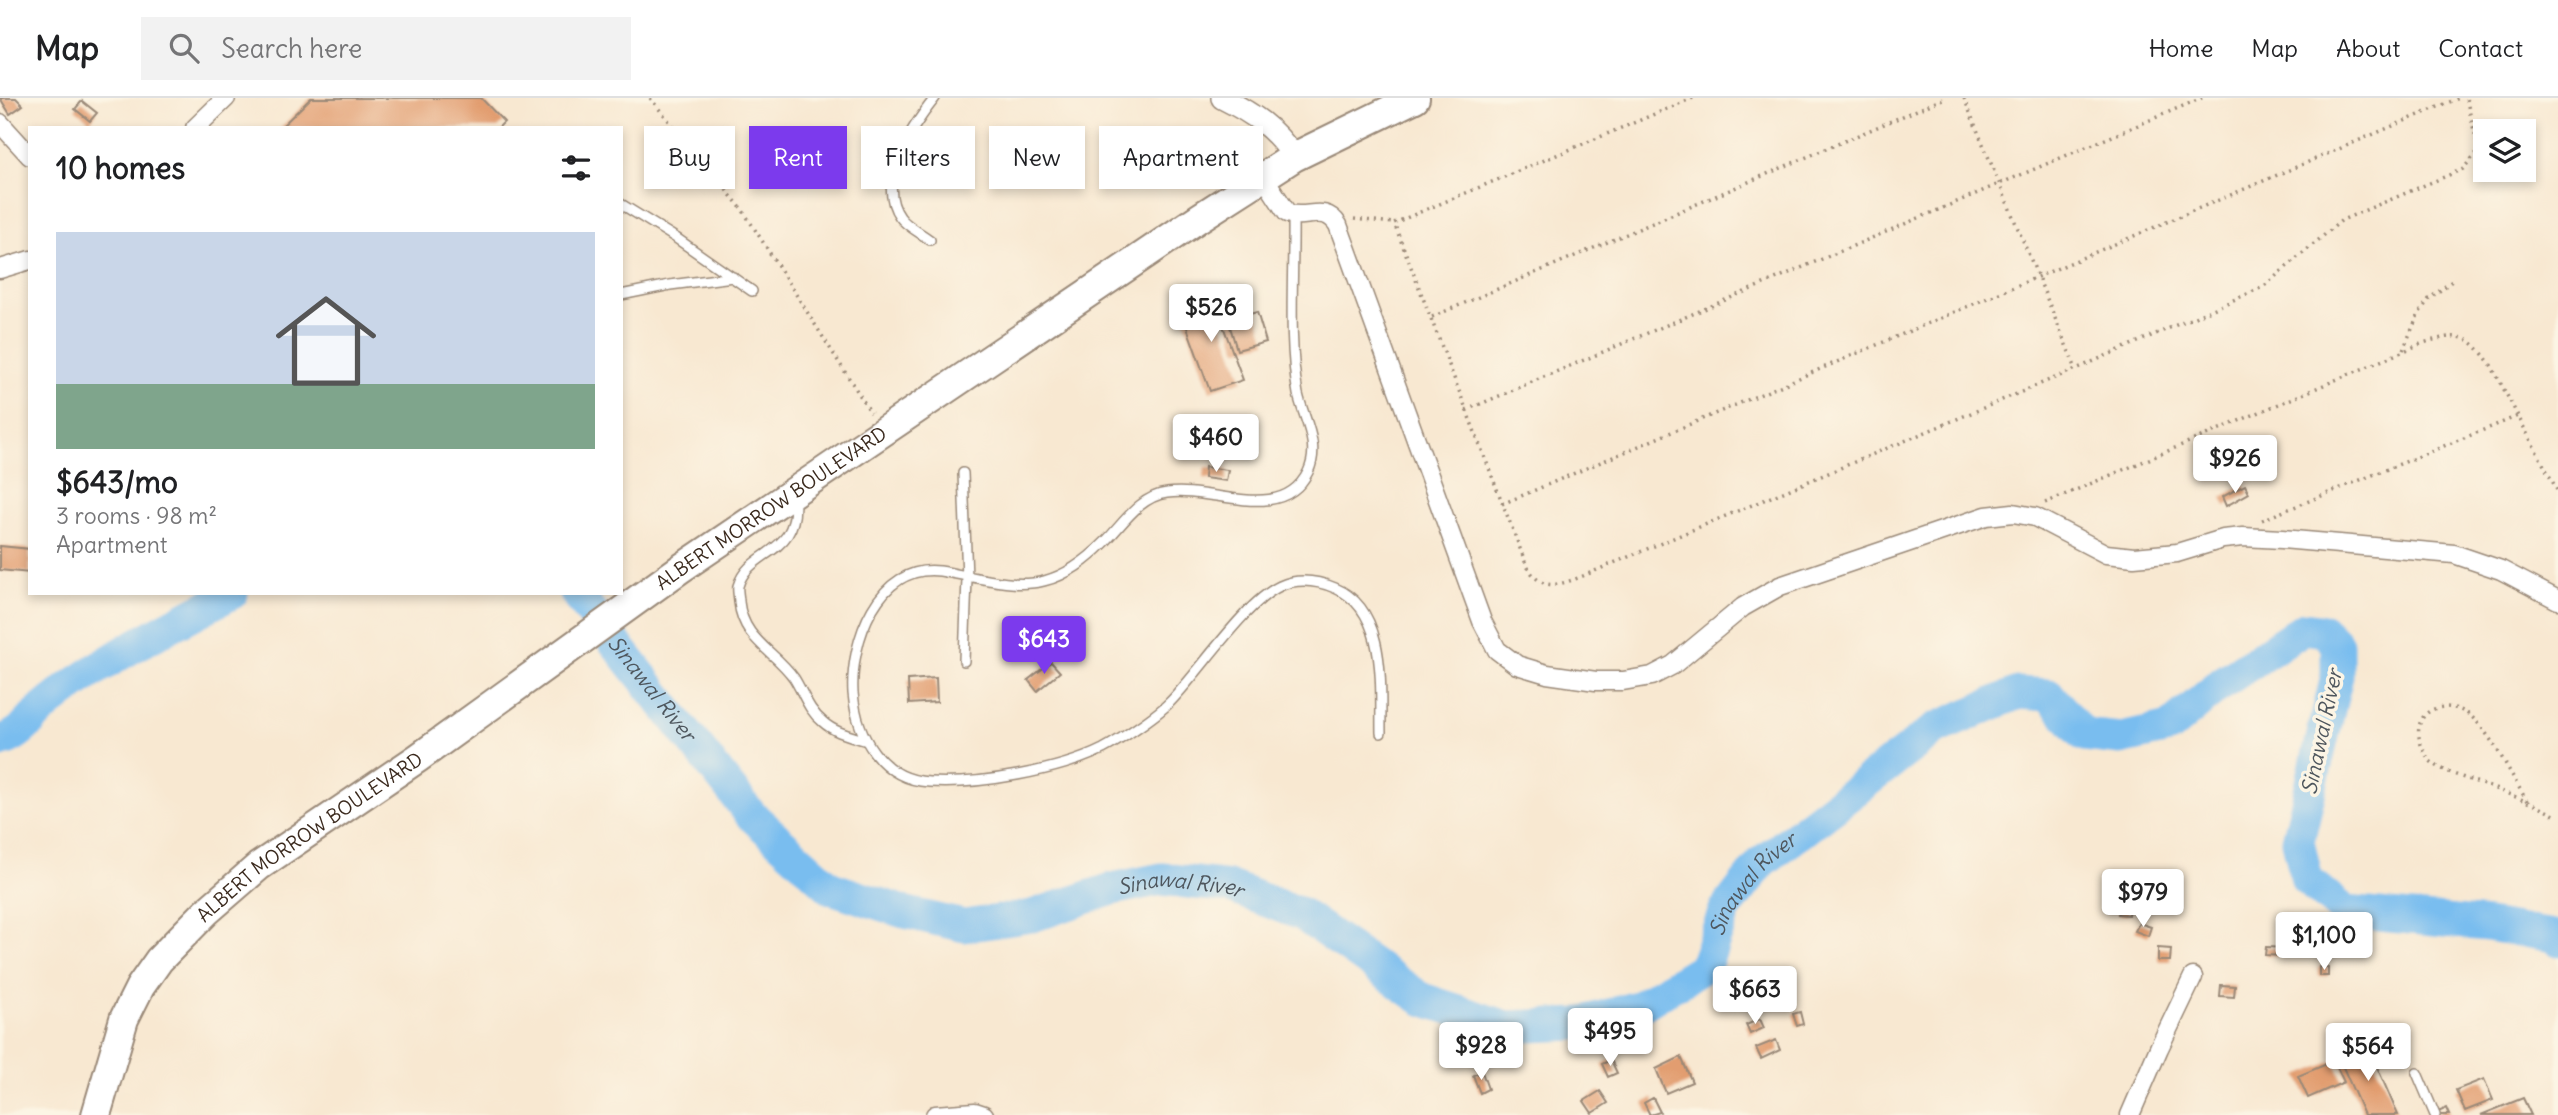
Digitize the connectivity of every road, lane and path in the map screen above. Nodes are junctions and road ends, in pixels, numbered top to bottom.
1 (226, 98) edge
2 (650, 98) edge
3 (935, 98) edge
4 (1222, 98) edge
5 (1415, 98) edge
6 (1693, 98) edge
7 (1945, 98) edge
8 (1964, 98) edge
9 (2202, 98) edge
10 (2459, 98) edge
11 (2466, 98) edge
12 (0, 123) edge
13 (197, 126) edge
14 (28, 154) edge
15 (1294, 157) junction
16 (1263, 176) joint
17 (1999, 183) junction
18 (1243, 189) edge
19 (623, 205) edge
20 (1293, 216) junction
21 (1334, 219) junction
22 (1394, 223) junction
23 (930, 240) dead end
24 (28, 261) edge
25 (0, 269) edge
26 (2038, 277) junction
27 (733, 278) junction
28 (2452, 281) dead end
29 (752, 291) dead end
30 (623, 295) edge
31 (1431, 317) junction
32 (2402, 352) junction
33 (2076, 369) junction
34 (1466, 410) junction
35 (2518, 416) junction
36 (883, 432) junction
37 (963, 474) dead end
38 (794, 492) junction
39 (2558, 492) edge
40 (1502, 504) junction
41 (2013, 513) junction
42 (2256, 523) dead end
43 (967, 578) junction
44 (2558, 600) edge
45 (964, 661) dead end
46 (1381, 733) dead end
47 (867, 741) junction
48 (2528, 801) junction
49 (2558, 817) edge
50 (2193, 977) dead end
51 (2417, 1073) dead end
52 (96, 1115) edge
53 (935, 1115) edge
54 (984, 1115) edge
55 (2130, 1115) edge
56 (2435, 1115) edge

1 - 13 street
2 - 36 path
3 - 23 lane
4 - 15 street
5 - 15 main road, ALBERT MORROW BOULEVARD
6 - 22 path
7 - 31 path
8 - 17 path
9 - 17 path
10 - 26 path
11 - 33 path
12 - 14 street
15 - 16 main road, ALBERT MORROW BOULEVARD
16 - 20 street
17 - 26 path
17 - 34 path
18 - 36 main road, ALBERT MORROW BOULEVARD
19 - 27 lane
20 - 21 street
20 - 43 lane
21 - 22 path
21 - 41 street
22 - 31 path
24 - 25 street
26 - 33 path
26 - 40 path
27 - 29 lane
27 - 30 lane
28 - 32 path
31 - 34 path
32 - 35 path
32 - 41 path
33 - 40 path
34 - 40 path
35 - 39 path
35 - 42 path
36 - 38 main road, ALBERT MORROW BOULEVARD
37 - 43 lane
38 - 47 lane
38 - 52 main road, ALBERT MORROW BOULEVARD
41 - 44 street
43 - 45 lane
43 - 47 lane
46 - 47 lane
48 - 48 path
48 - 49 path
50 - 55 street
51 - 56 lane
53 - 54 street

